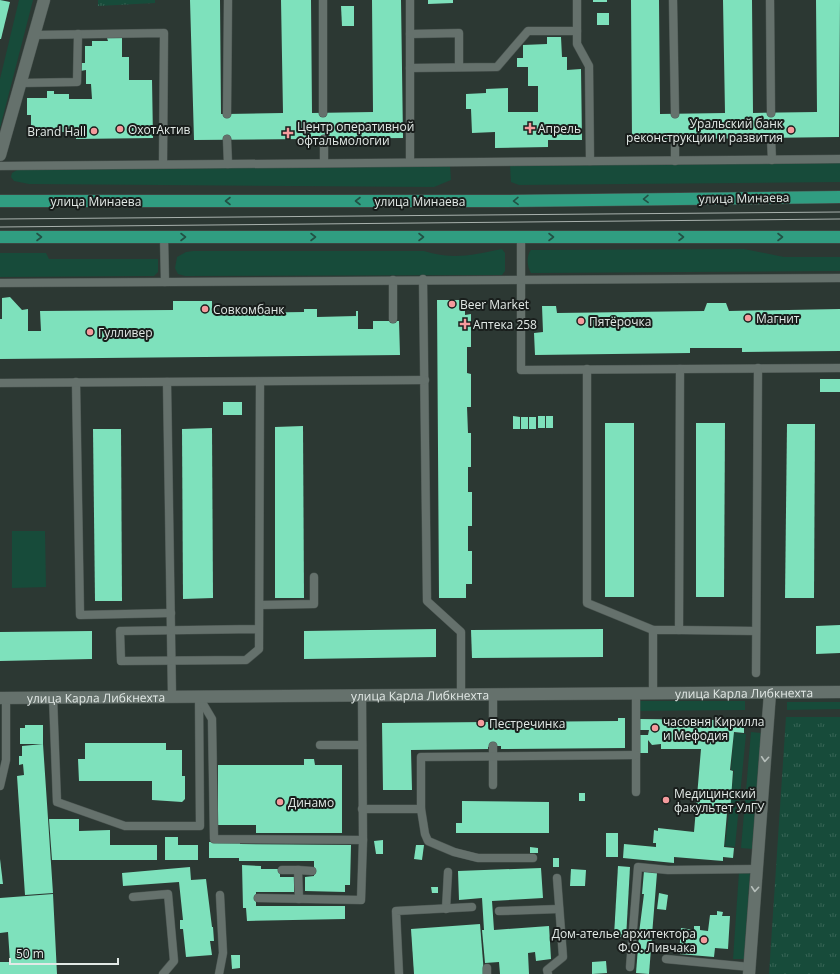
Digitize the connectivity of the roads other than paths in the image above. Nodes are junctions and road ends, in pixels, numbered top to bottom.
1 (44, 0) edge
2 (228, 0) edge
3 (323, 0) edge
4 (410, 0) edge
5 (577, 0) edge
6 (673, 0) edge
7 (770, 0) edge
8 (577, 31) junction
9 (34, 34) junction
10 (78, 34) junction
11 (410, 34) junction
12 (459, 67) junction
13 (410, 68) junction
14 (20, 83) junction
15 (323, 113) dead end
16 (771, 113) dead end
17 (227, 114) dead end
18 (675, 114) dead end
19 (772, 138) dead end
20 (227, 139) dead end
21 (324, 139) dead end
22 (675, 139) dead end
23 (0, 154) edge
24 (840, 159) edge
25 (772, 160) junction
26 (590, 161) junction
27 (675, 161) junction
28 (410, 162) junction
29 (324, 163) junction
30 (163, 164) junction
31 (228, 164) junction
32 (0, 166) edge
33 (840, 197) edge
34 (0, 201) edge
35 (0, 237) edge
36 (164, 237) junction
37 (521, 237) junction
38 (840, 237) edge
39 (840, 278) edge
40 (423, 279) junction
41 (393, 280) junction
42 (521, 280) junction
43 (165, 282) junction
44 (0, 283) edge
45 (393, 319) dead end
46 (758, 368) junction
47 (840, 368) edge
48 (587, 369) junction
49 (680, 369) junction
50 (425, 380) junction
51 (76, 382) junction
52 (167, 382) junction
53 (260, 382) junction
54 (0, 383) edge
55 (314, 577) dead end
56 (260, 605) junction
57 (171, 613) junction
58 (259, 629) junction
59 (171, 630) junction
60 (653, 630) junction
61 (679, 630) junction
62 (756, 630) junction
63 (172, 660) junction
64 (756, 673) dead end
65 (840, 692) edge
66 (770, 693) junction
67 (636, 694) junction
68 (653, 694) junction
69 (362, 695) junction
70 (461, 695) junction
71 (492, 695) junction
72 (172, 696) junction
73 (199, 696) junction
74 (54, 697) junction
75 (3, 698) edge
76 (493, 723) dead end
77 (320, 744) dead end
78 (362, 744) junction
79 (493, 746) dead end
80 (636, 755) junction
81 (493, 756) junction
82 (493, 785) dead end
83 (0, 786) edge
84 (636, 792) dead end
85 (362, 809) junction
86 (421, 809) junction
87 (363, 840) junction
88 (533, 858) dead end
89 (757, 869) junction
90 (282, 870) dead end
91 (298, 870) junction
92 (312, 871) dead end
93 (448, 872) dead end
94 (557, 878) dead end
95 (220, 895) dead end
96 (133, 897) dead end
97 (258, 898) dead end
98 (299, 899) junction
99 (472, 907) dead end
100 (446, 909) junction
101 (559, 909) junction
102 (499, 912) dead end
103 (666, 960) dead end
104 (630, 967) dead end
105 (749, 970) edge
106 (163, 974) edge
107 (219, 974) edge
108 (399, 974) edge
109 (548, 974) edge

1 - 9 street
2 - 17 lane
3 - 15 lane
4 - 11 lane
5 - 8 lane
6 - 18 lane
7 - 16 lane
8 - 12 lane
8 - 26 lane
9 - 10 lane
9 - 14 street
10 - 14 lane
10 - 30 lane
11 - 12 lane
11 - 13 lane
12 - 13 lane
13 - 28 lane
14 - 23 street
19 - 25 lane
20 - 31 lane
21 - 29 lane
22 - 27 lane
24 - 25 lane
25 - 27 lane
26 - 27 lane
26 - 28 lane
28 - 29 lane
29 - 31 lane
30 - 31 lane
30 - 32 lane
33 -> 34 main road, улица Минаева
35 -> 36 main road
36 -> 37 main road
36 - 43 lane
37 -> 38 main road
37 - 42 lane
39 - 42 lane
40 - 41 lane
40 - 42 lane
40 - 50 lane
41 - 43 lane
41 - 45 lane
42 - 48 lane
43 - 44 lane
46 - 47 lane
46 - 49 lane
46 - 62 lane
48 - 49 lane
48 - 60 lane
49 - 61 lane
50 - 53 lane
50 - 70 lane
51 - 52 lane
51 - 54 lane
51 - 57 lane
52 - 53 lane
52 - 57 lane
53 - 56 lane
55 - 56 lane
56 - 58 lane
57 - 59 lane
58 - 59 lane
58 - 63 lane
59 - 63 lane
59 - 63 lane
60 - 61 lane
60 - 68 lane
61 - 62 lane
62 - 64 lane
63 - 72 lane
65 - 66 street, улица Карла Либкнехта
66 - 68 street, улица Карла Либкнехта
66 -> 89 street
67 - 68 street, улица Карла Либкнехта
67 - 71 street, улица Карла Либкнехта
67 - 80 lane
69 - 70 street, улица Карла Либкнехта
69 - 73 street, улица Карла Либкнехта
69 - 78 lane
70 - 71 street, улица Карла Либкнехта
71 - 76 lane
72 - 73 street, улица Карла Либкнехта
72 - 74 street, улица Карла Либкнехта
73 - 74 lane
73 - 87 lane
74 - 75 street, улица Карла Либкнехта
75 - 83 lane
77 - 78 lane
78 - 85 lane
79 - 81 lane
80 - 81 lane
80 - 84 lane
81 - 82 lane
81 - 86 lane
85 - 86 lane
85 - 87 lane
86 - 88 lane
87 - 98 lane
89 - 104 lane
89 -> 105 street
90 - 91 lane
91 - 92 lane
91 - 98 lane
93 - 100 lane
94 - 101 lane
95 - 107 lane
96 - 106 lane
97 - 98 lane
99 - 100 lane
100 - 108 lane
101 - 102 lane
101 - 109 lane
103 - 105 lane

